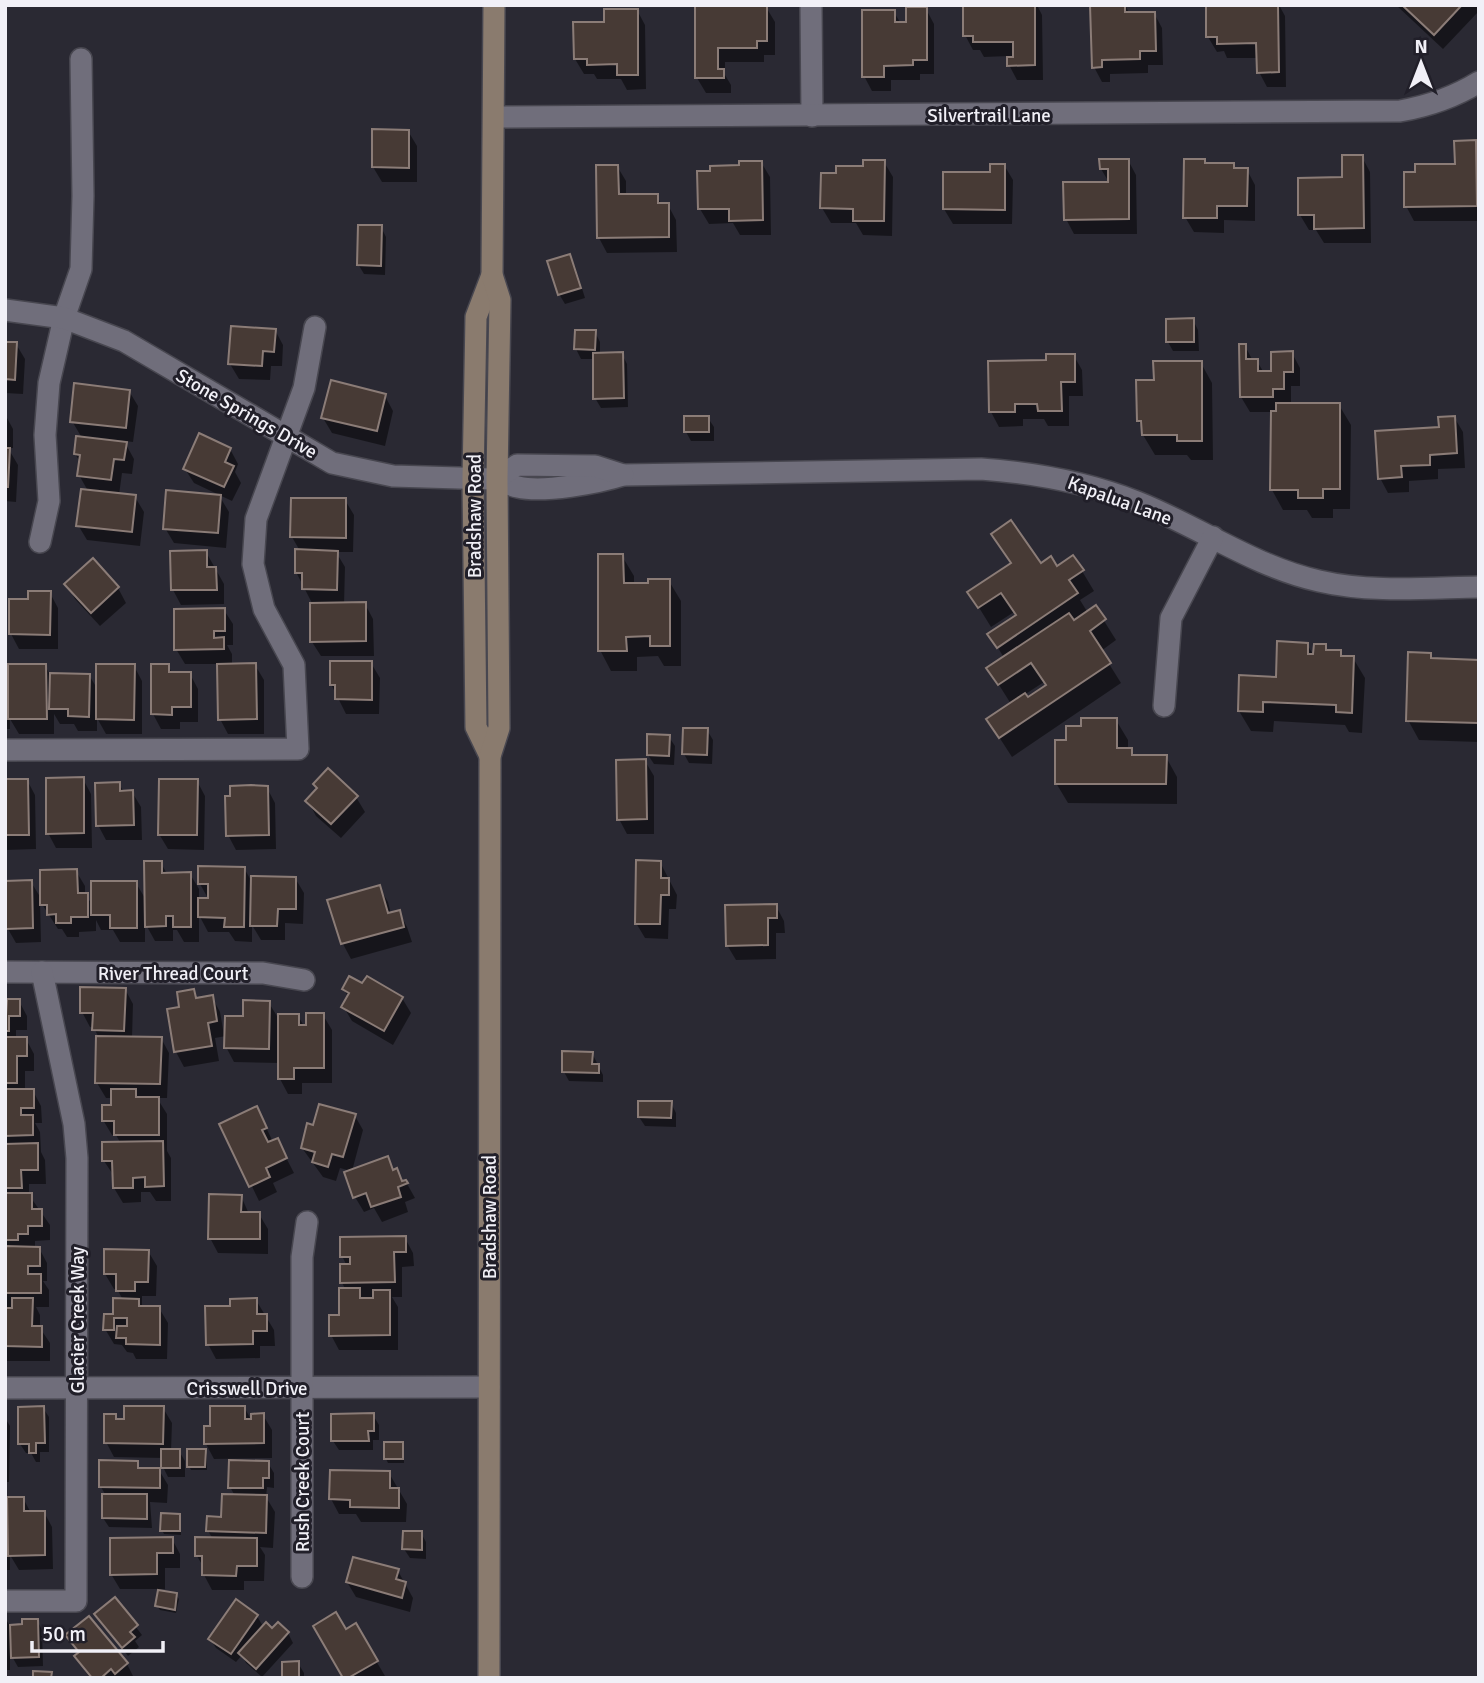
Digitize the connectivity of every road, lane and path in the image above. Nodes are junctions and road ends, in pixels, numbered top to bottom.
1 (494, 5) edge
2 (811, 5) edge
3 (81, 59) dead end
4 (1479, 82) edge
5 (812, 116) junction
6 (494, 117) junction
7 (492, 275) junction
8 (5, 310) edge
9 (64, 318) junction
10 (315, 327) dead end
11 (285, 437) junction
12 (472, 479) junction
13 (497, 479) junction
14 (1213, 537) junction
15 (40, 542) dead end
16 (1479, 587) edge
17 (1164, 706) dead end
18 (5, 750) edge
19 (490, 756) junction
20 (5, 972) edge
21 (42, 972) junction
22 (304, 980) dead end
23 (307, 1222) dead end
24 (489, 1387) junction
25 (5, 1388) edge
26 (76, 1388) junction
27 (302, 1388) junction
28 (302, 1577) dead end
29 (5, 1601) edge
30 (489, 1678) edge

1 - 6 main road, Bradshaw Road
2 - 5 street
3 - 9 street
4 - 5 street, Silvertrail Lane
5 - 6 street, Silvertrail Lane
6 - 7 main road, Bradshaw Road
7 - 12 main road, Bradshaw Road
7 - 13 main road, Bradshaw Road
8 - 9 street, Stone Springs Drive
9 - 11 street, Stone Springs Drive
9 - 15 street
10 - 11 street
11 - 12 street, Stone Springs Drive
11 - 18 street
12 - 13 street, Stone Springs Drive
12 - 19 main road, Bradshaw Road
13 - 14 street, Kapalua Lane
13 - 19 main road, Bradshaw Road
14 - 16 street, Kapalua Lane
14 - 17 street
19 - 24 main road, Bradshaw Road
20 - 21 street, River Thread Court
21 - 22 street, River Thread Court
21 - 26 street, Glacier Creek Way
23 - 27 street, Rush Creek Court
24 - 27 street, Crisswell Drive
24 - 30 main road, Bradshaw Road
25 - 26 street, Crisswell Drive
26 - 27 street, Crisswell Drive
26 - 29 street, Glacier Creek Way
27 - 28 street, Rush Creek Court

